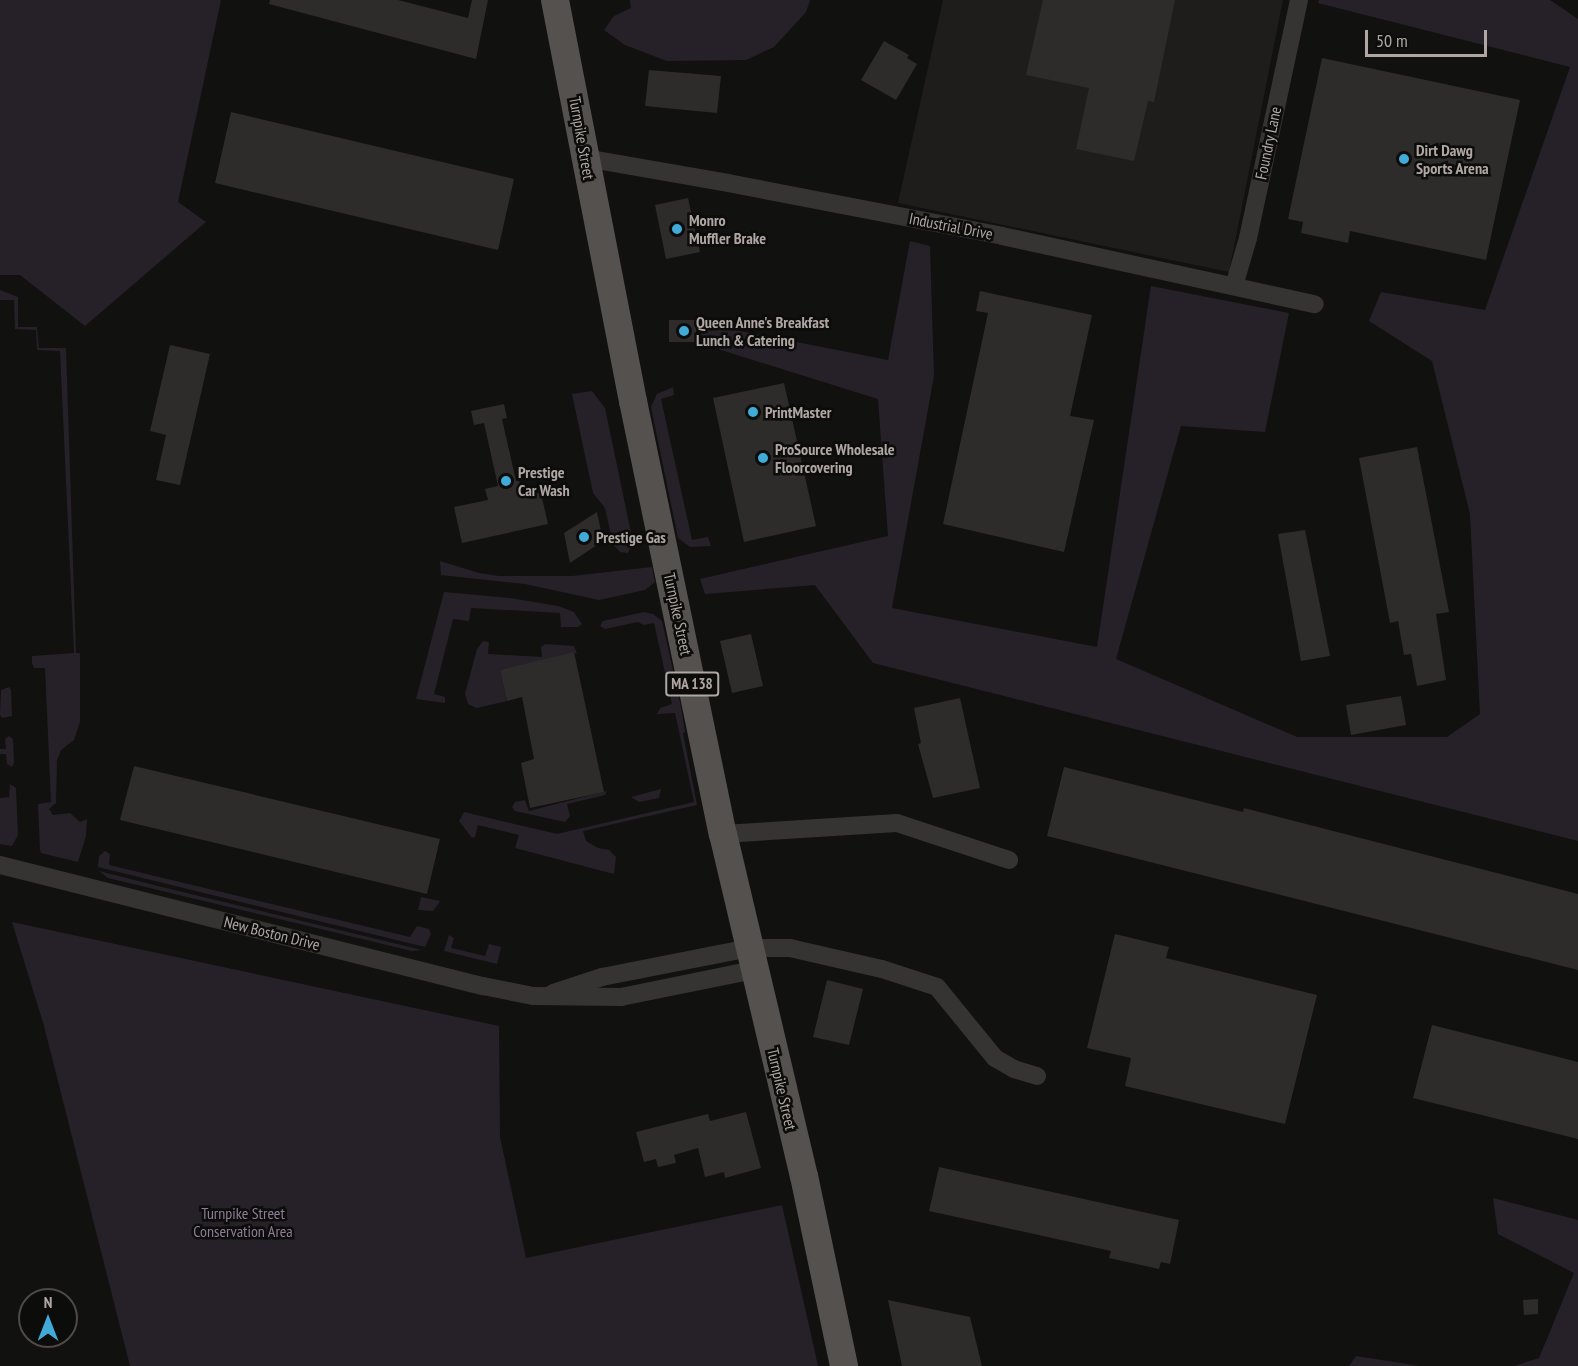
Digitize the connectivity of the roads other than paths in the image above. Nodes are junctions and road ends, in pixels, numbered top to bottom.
1 (555, 0) edge
2 (1299, 0) edge
3 (585, 158) junction
4 (1234, 286) junction
5 (1315, 304) dead end
6 (723, 834) junction
7 (1009, 860) dead end
8 (0, 865) edge
9 (752, 959) junction
10 (1037, 1076) dead end
11 (844, 1366) edge

1 - 3 main road, Turnpike Street / MA 138
2 - 4 street, Foundry Lane
3 - 4 street, Industrial Drive
3 - 6 main road, Turnpike Street / MA 138
4 - 5 street, Industrial Drive
6 - 7 street
6 - 9 main road, Turnpike Street / MA 138
8 - 9 street, New Boston Drive
9 - 10 street, New Boston Drive
9 - 11 main road, Turnpike Street / MA 138

